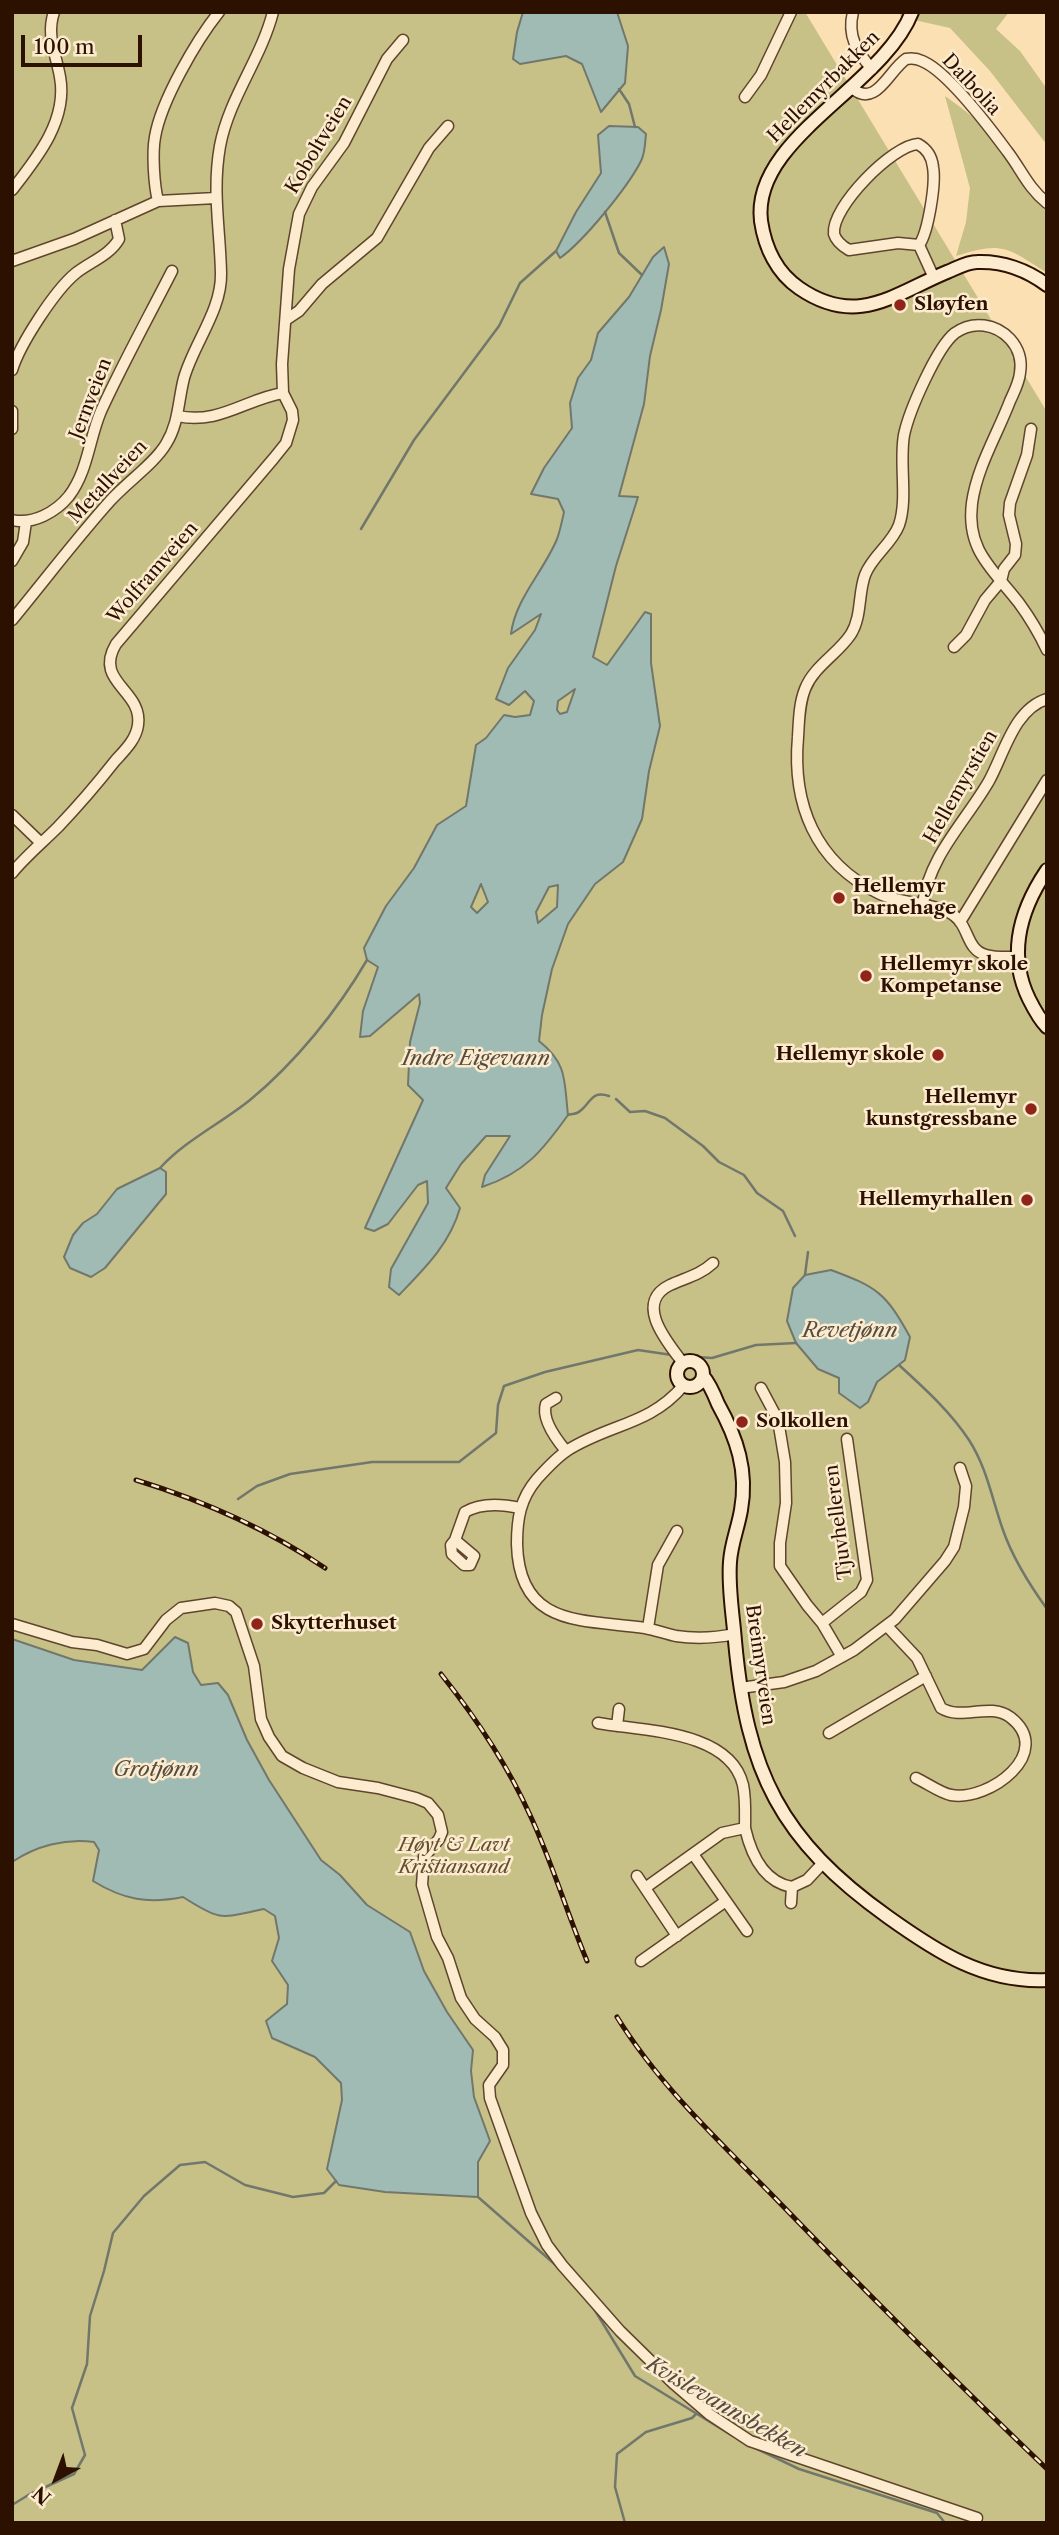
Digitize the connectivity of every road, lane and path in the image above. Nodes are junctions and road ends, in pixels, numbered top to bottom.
1 (54, 12) edge
2 (219, 12) edge
3 (273, 12) edge
4 (791, 12) edge
5 (853, 12) edge
6 (912, 12) edge
7 (403, 40) dead end
8 (872, 69) junction
9 (852, 88) junction
10 (745, 97) dead end
11 (448, 126) dead end
12 (12, 190) edge
13 (216, 198) junction
14 (158, 201) junction
15 (1047, 203) edge
16 (115, 220) junction
17 (919, 245) junction
18 (12, 261) edge
19 (172, 271) dead end
20 (934, 278) junction
21 (1047, 285) edge
22 (287, 319) junction
23 (12, 370) edge
24 (283, 393) junction
25 (12, 411) edge
26 (178, 416) junction
27 (12, 429) edge
28 (1031, 429) dead end
29 (12, 520) edge
30 (26, 522) junction
31 (12, 561) edge
32 (1001, 581) junction
33 (12, 620) edge
34 (954, 647) dead end
35 (1047, 650) edge
36 (1047, 699) edge
37 (1047, 780) edge
38 (12, 815) edge
39 (41, 843) junction
40 (1047, 870) edge
41 (12, 873) edge
42 (923, 904) junction
43 (960, 922) junction
44 (1017, 957) junction
45 (1047, 1027) edge
46 (713, 1263) dead end
47 (683, 1363) junction
48 (703, 1376) junction
49 (688, 1387) junction
50 (761, 1388) dead end
51 (556, 1398) dead end
52 (720, 1407) junction
53 (847, 1439) dead end
54 (566, 1451) junction
55 (960, 1468) dead end
56 (520, 1508) junction
57 (677, 1531) dead end
58 (455, 1540) dead end
59 (822, 1623) junction
60 (12, 1624) edge
61 (887, 1626) junction
62 (648, 1628) junction
63 (735, 1634) junction
64 (842, 1657) junction
65 (926, 1676) junction
66 (740, 1688) junction
67 (619, 1709) dead end
68 (598, 1723) dead end
69 (617, 1726) junction
70 (829, 1734) dead end
71 (916, 1778) dead end
72 (745, 1828) junction
73 (693, 1854) junction
74 (822, 1864) junction
75 (637, 1876) dead end
76 (792, 1887) junction
77 (645, 1888) junction
78 (726, 1901) junction
79 (791, 1903) dead end
80 (747, 1931) dead end
81 (677, 1936) junction
82 (641, 1961) dead end
83 (1047, 1980) edge
84 (977, 2518) dead end

1 - 12 street
2 - 14 street
3 - 13 street, Metallveien
4 - 10 street
5 - 8 street
6 - 8 street, Hellemyrbakken
7 - 22 street, Koboltveien
8 - 9 street, Hellemyrbakken
9 - 15 street, Dalbolia
9 - 20 street, Hellemyrbakken
11 - 22 street
13 - 14 street
13 - 26 street, Metallveien
14 - 16 street
16 - 18 street
16 - 23 street
17 - 17 street
17 - 20 street
19 - 30 street, Jernveien
20 - 21 street, Hellemyrbakken
22 - 24 street, Koboltveien
24 - 26 street
24 - 39 street, Wolframveien
25 - 27 street
26 - 33 street, Metallveien
28 - 32 street
29 - 30 street
30 - 31 street
32 - 34 street
32 - 35 street
32 - 42 street
36 - 42 street, Hellemyrstien
37 - 43 street
38 - 39 street
39 - 41 street, Wolframveien
40 - 44 street
42 - 43 street
43 - 44 street
44 - 45 street
46 - 47 street
47 - 48 street
47 - 49 street
48 - 49 street
48 - 52 street, Breimyrveien
49 - 52 street, Breimyrveien
49 - 54 street
50 - 59 street
51 - 54 street
52 - 63 street, Breimyrveien
53 - 59 street, Tjuvhelleren
54 - 56 street
55 - 61 street
56 - 58 street
56 - 62 street
57 - 62 street
59 - 64 street
60 - 84 street
61 - 64 street
61 - 65 street
62 - 63 street
63 - 66 street, Breimyrveien
64 - 66 street
65 - 70 street
65 - 71 street
66 - 74 street, Breimyrveien
67 - 69 street
68 - 69 street
69 - 72 street
72 - 73 street
72 - 76 street
73 - 77 street
73 - 78 street
74 - 76 street
74 - 83 street, Breimyrveien
75 - 77 street
76 - 79 street
77 - 81 street
78 - 80 street
78 - 81 street
81 - 82 street

